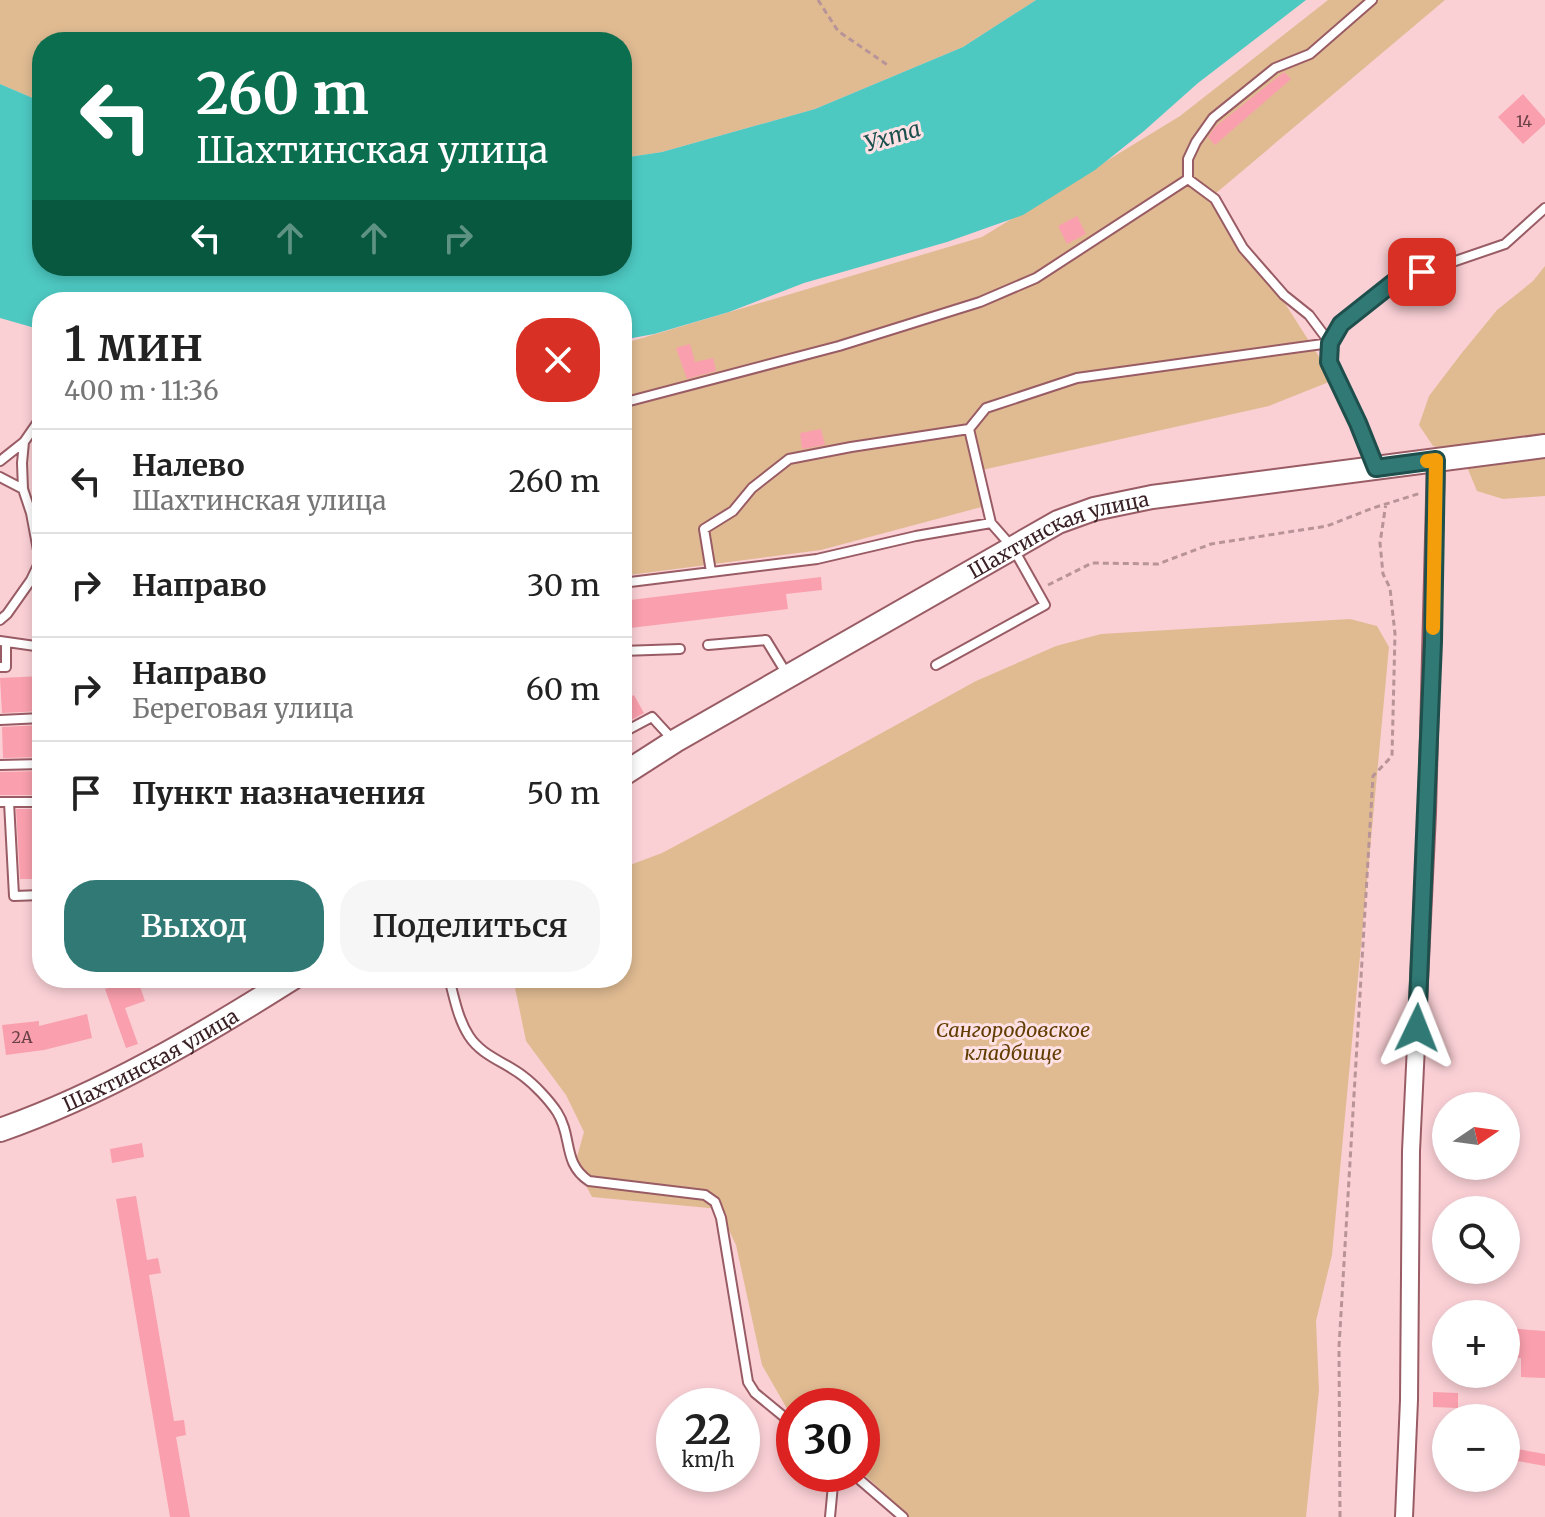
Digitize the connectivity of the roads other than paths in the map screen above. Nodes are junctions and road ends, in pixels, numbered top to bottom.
1 (1372, 0) edge
2 (1188, 179) junction
3 (1545, 208) edge
4 (1330, 343) junction
5 (632, 400) edge
6 (969, 429) junction
7 (32, 430) edge
8 (24, 442) junction
9 (1545, 446) edge
10 (1436, 460) junction
11 (0, 461) edge
12 (1376, 468) junction
13 (0, 477) edge
14 (23, 489) junction
15 (32, 518) edge
16 (991, 523) junction
17 (1013, 548) junction
18 (711, 572) junction
19 (32, 578) edge
20 (632, 582) edge
21 (0, 620) edge
22 (3, 642) edge
23 (708, 645) dead end
24 (32, 646) edge
25 (680, 649) dead end
26 (632, 651) edge
27 (936, 665) dead end
28 (0, 667) edge
29 (788, 676) junction
30 (32, 718) edge
31 (0, 720) edge
32 (632, 728) edge
33 (675, 741) junction
34 (32, 764) edge
35 (0, 765) edge
36 (632, 769) edge
37 (4, 802) edge
38 (32, 802) edge
39 (32, 895) edge
40 (277, 988) edge
41 (451, 988) edge
42 (0, 1130) edge
43 (776, 1410) edge
44 (832, 1492) edge
45 (874, 1492) edge
46 (830, 1517) edge
47 (903, 1517) edge
48 (1404, 1517) edge

1 - 2 lane
2 - 4 lane
2 - 5 lane
3 - 4 lane
4 - 6 lane
4 - 12 lane
6 - 16 lane
6 - 18 lane
7 - 8 lane
8 - 11 lane
8 - 14 lane
9 - 10 street, Шахтинская улица
10 - 12 street, Шахтинская улица
10 - 48 street
12 - 17 street, Шахтинская улица
13 - 14 lane
14 - 15 lane
16 - 17 lane
16 - 18 lane
17 - 27 lane
17 - 29 street, Шахтинская улица
18 - 20 lane
19 - 21 lane
22 - 24 lane
22 - 28 lane
23 - 29 lane
25 - 26 lane
29 - 33 street, Шахтинская улица
30 - 31 lane
32 - 33 lane
33 - 36 street, Шахтинская улица
34 - 35 lane
37 - 38 lane
37 - 39 lane
40 - 42 street, Шахтинская улица
41 - 43 lane
44 - 46 lane
45 - 47 lane

